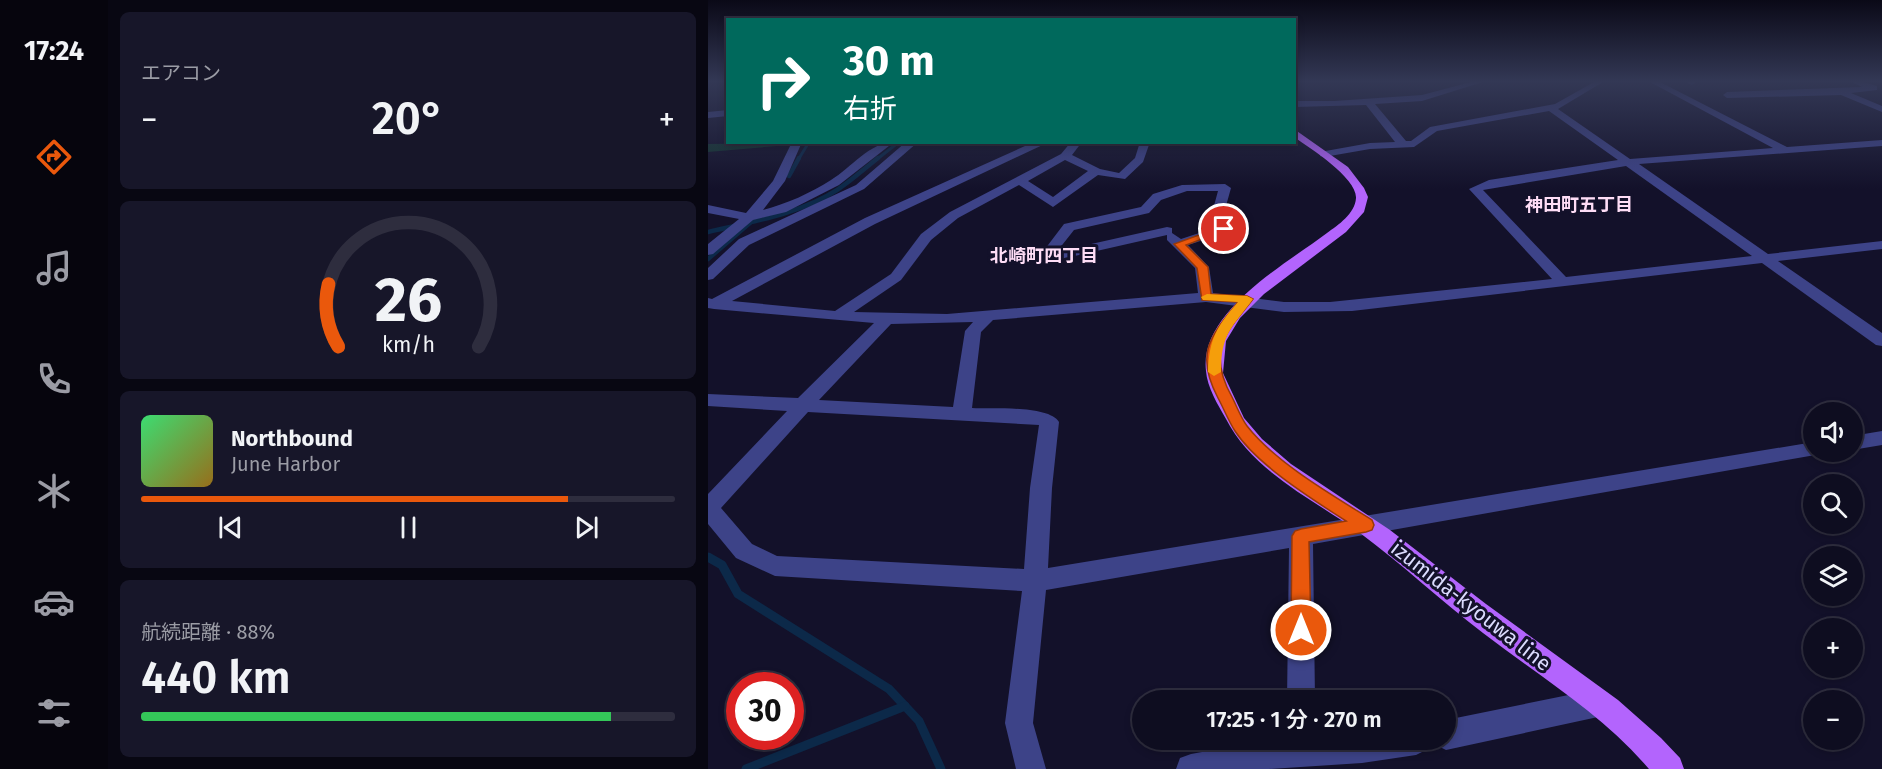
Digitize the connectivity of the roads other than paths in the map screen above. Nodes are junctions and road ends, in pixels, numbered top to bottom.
1 (1382, 118) edge
2 (1496, 118) edge
3 (1565, 118) edge
4 (1724, 118) edge
5 (1296, 133) edge
6 (1882, 143) edge
7 (796, 144) edge
8 (887, 144) edge
9 (911, 144) edge
10 (1040, 144) edge
11 (1075, 144) edge
12 (1145, 144) edge
13 (1863, 145) junction
14 (1404, 146) junction
15 (1783, 149) junction
16 (1882, 153) edge
17 (1324, 154) junction
18 (1065, 156) junction
19 (1628, 162) junction
20 (1096, 171) junction
21 (1019, 180) junction
22 (708, 209) edge
23 (1145, 210) junction
24 (750, 218) junction
25 (1167, 231) junction
26 (1179, 244) junction
27 (1882, 245) edge
28 (708, 251) edge
29 (1765, 258) junction
30 (709, 274) edge
31 (1563, 282) junction
32 (1206, 297) junction
33 (1247, 299) junction
34 (710, 305) edge
35 (838, 316) junction
36 (988, 316) junction
37 (887, 319) junction
38 (1882, 341) edge
39 (708, 400) edge
40 (804, 404) junction
41 (962, 412) junction
42 (1882, 438) edge
43 (1863, 441) edge
44 (1803, 451) edge
45 (708, 508) edge
46 (1366, 525) junction
47 (1301, 536) junction
48 (1035, 581) junction
49 (1301, 690) edge
50 (1598, 703) junction
51 (1456, 733) edge
52 (1334, 750) edge
53 (1291, 753) edge
54 (1031, 769) edge
55 (1191, 769) edge
56 (1670, 769) edge

1 - 14 street
2 - 14 street
3 - 19 street
4 - 15 street
5 - 17 main road, izumida-kyouwa line
6 - 13 street
7 - 24 street
8 - 24 street
9 - 30 street
10 - 34 street
11 - 18 street
12 - 20 street
13 - 15 street
13 - 16 street
14 - 17 street
15 - 19 street
17 - 33 main road, izumida-kyouwa line
18 - 20 street
18 - 21 street
19 - 29 street
19 - 31 street
20 - 21 street
21 - 35 street
22 - 24 street
23 - 25 street
23 - 25 street
23 - 26 street
24 - 28 street
25 - 26 street
26 - 32 street
27 - 29 street
29 - 31 street
29 - 38 street
31 - 33 street
32 - 33 street
32 - 36 street
33 - 46 main road, izumida-kyouwa line
34 - 35 street
35 - 37 street
36 - 37 street
36 - 41 street
37 - 40 street
39 - 40 street
40 - 41 street
40 - 45 street
41 - 48 street
42 - 43 street
44 - 46 street
45 - 48 street
46 - 47 street
46 - 50 main road, izumida-kyouwa line
47 - 48 street
47 - 49 street
48 - 54 street
50 - 51 street
50 - 56 main road, izumida-kyouwa line
52 - 53 street
53 - 55 street

